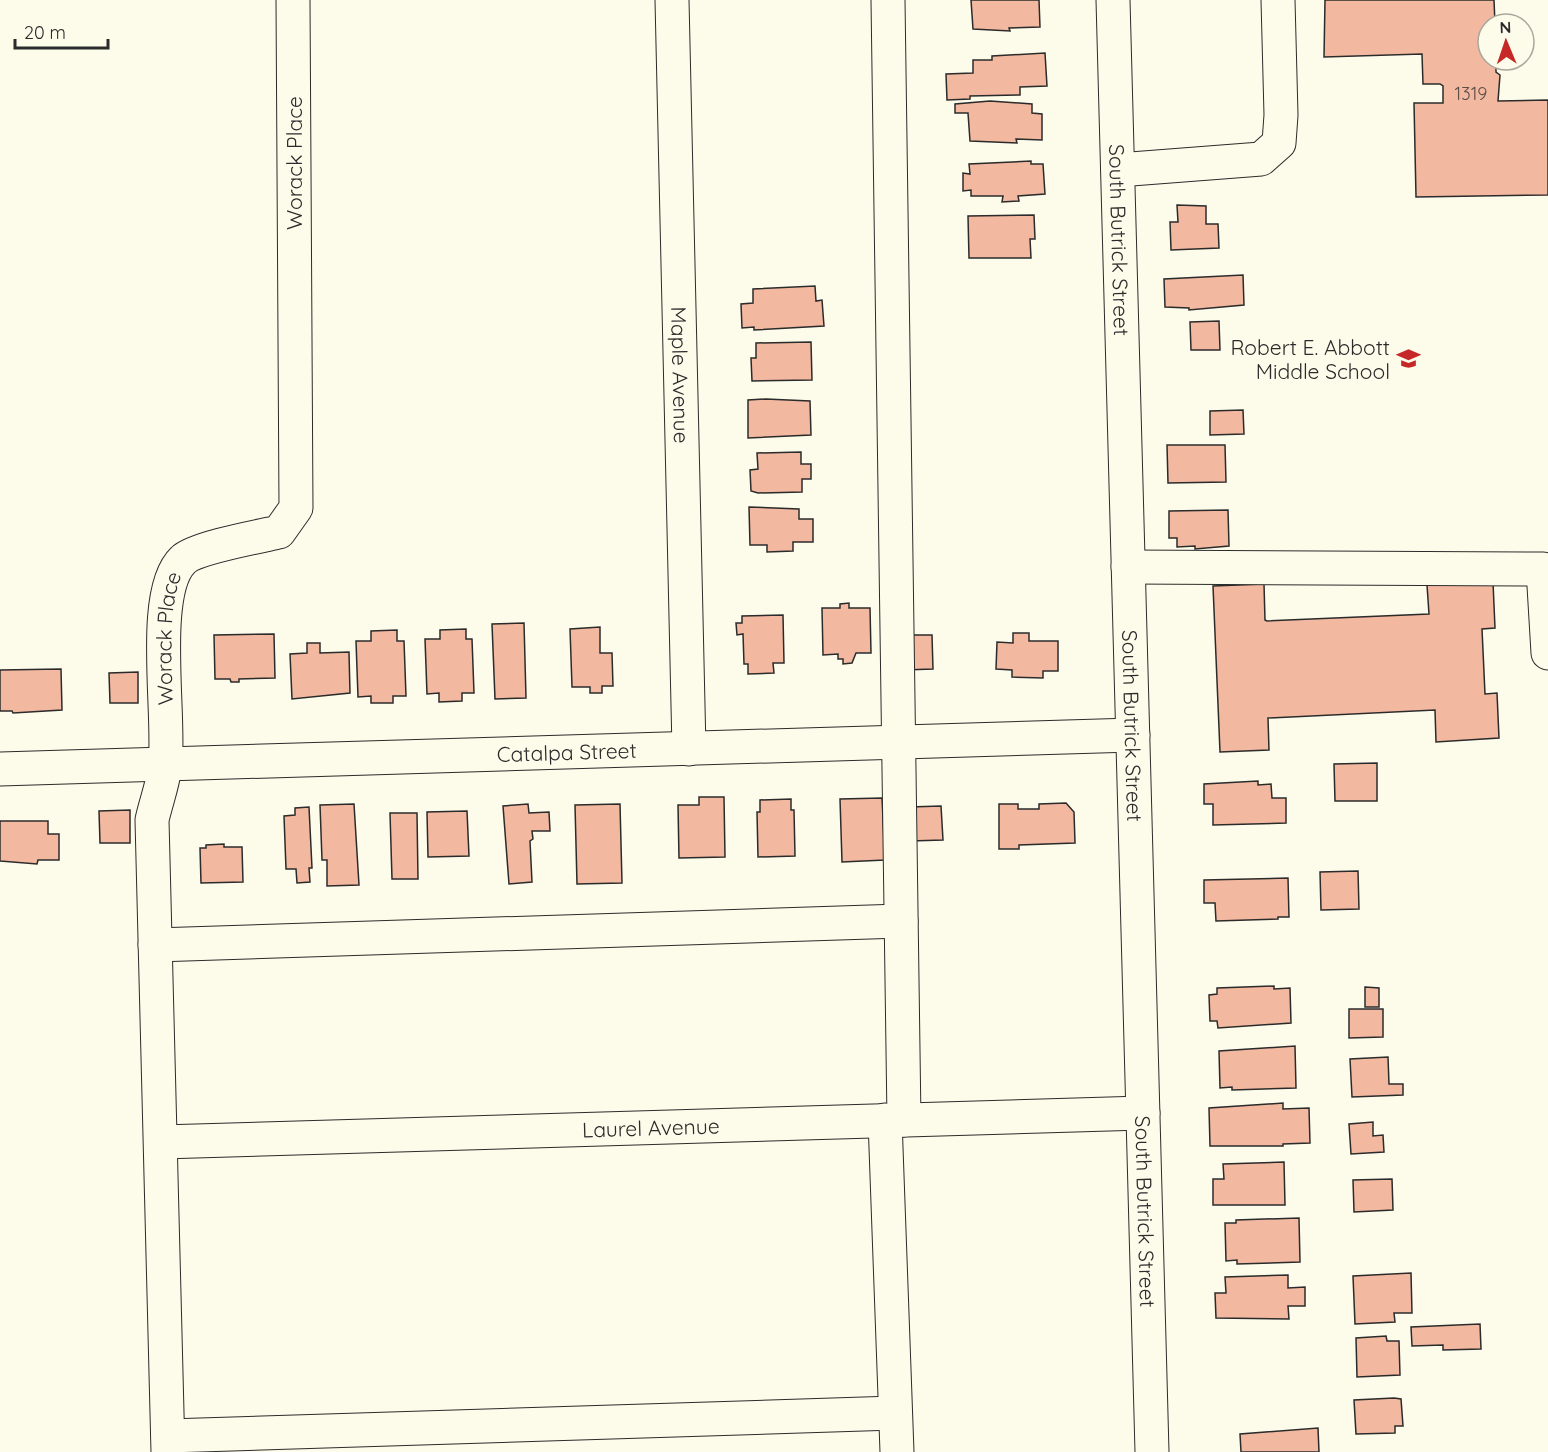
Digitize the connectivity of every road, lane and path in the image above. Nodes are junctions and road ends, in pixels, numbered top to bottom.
1 (293, 0) edge
2 (672, 0) edge
3 (888, 0) edge
4 (1113, 0) edge
5 (1278, 0) edge
6 (1118, 170) junction
7 (1128, 567) junction
8 (1548, 653) edge
9 (1133, 735) junction
10 (898, 742) junction
11 (689, 749) junction
12 (165, 766) junction
13 (0, 770) edge
14 (901, 921) junction
15 (155, 945) junction
16 (1143, 1113) junction
17 (895, 1120) junction
18 (161, 1142) junction
19 (895, 1413) junction
20 (168, 1444) edge
21 (897, 1452) edge
22 (1152, 1452) edge

1 - 12 street, Worack Place
2 - 11 street, Maple Avenue
3 - 10 street
4 - 6 street, South Butrick Street
5 - 6 street
6 - 7 street, South Butrick Street
7 - 8 street
7 - 9 street, South Butrick Street
9 - 10 street, Catalpa Street
9 - 16 street, South Butrick Street
10 - 11 street, Catalpa Street
10 - 14 street
11 - 12 street, Catalpa Street
12 - 13 street, Catalpa Street
12 - 15 street, Worack Place
14 - 15 street
14 - 17 street
15 - 18 street, Worack Place
16 - 17 street, Laurel Avenue
16 - 22 street, South Butrick Street
17 - 18 street, Laurel Avenue
17 - 19 street
18 - 20 street, Worack Place
19 - 20 street
19 - 21 street

